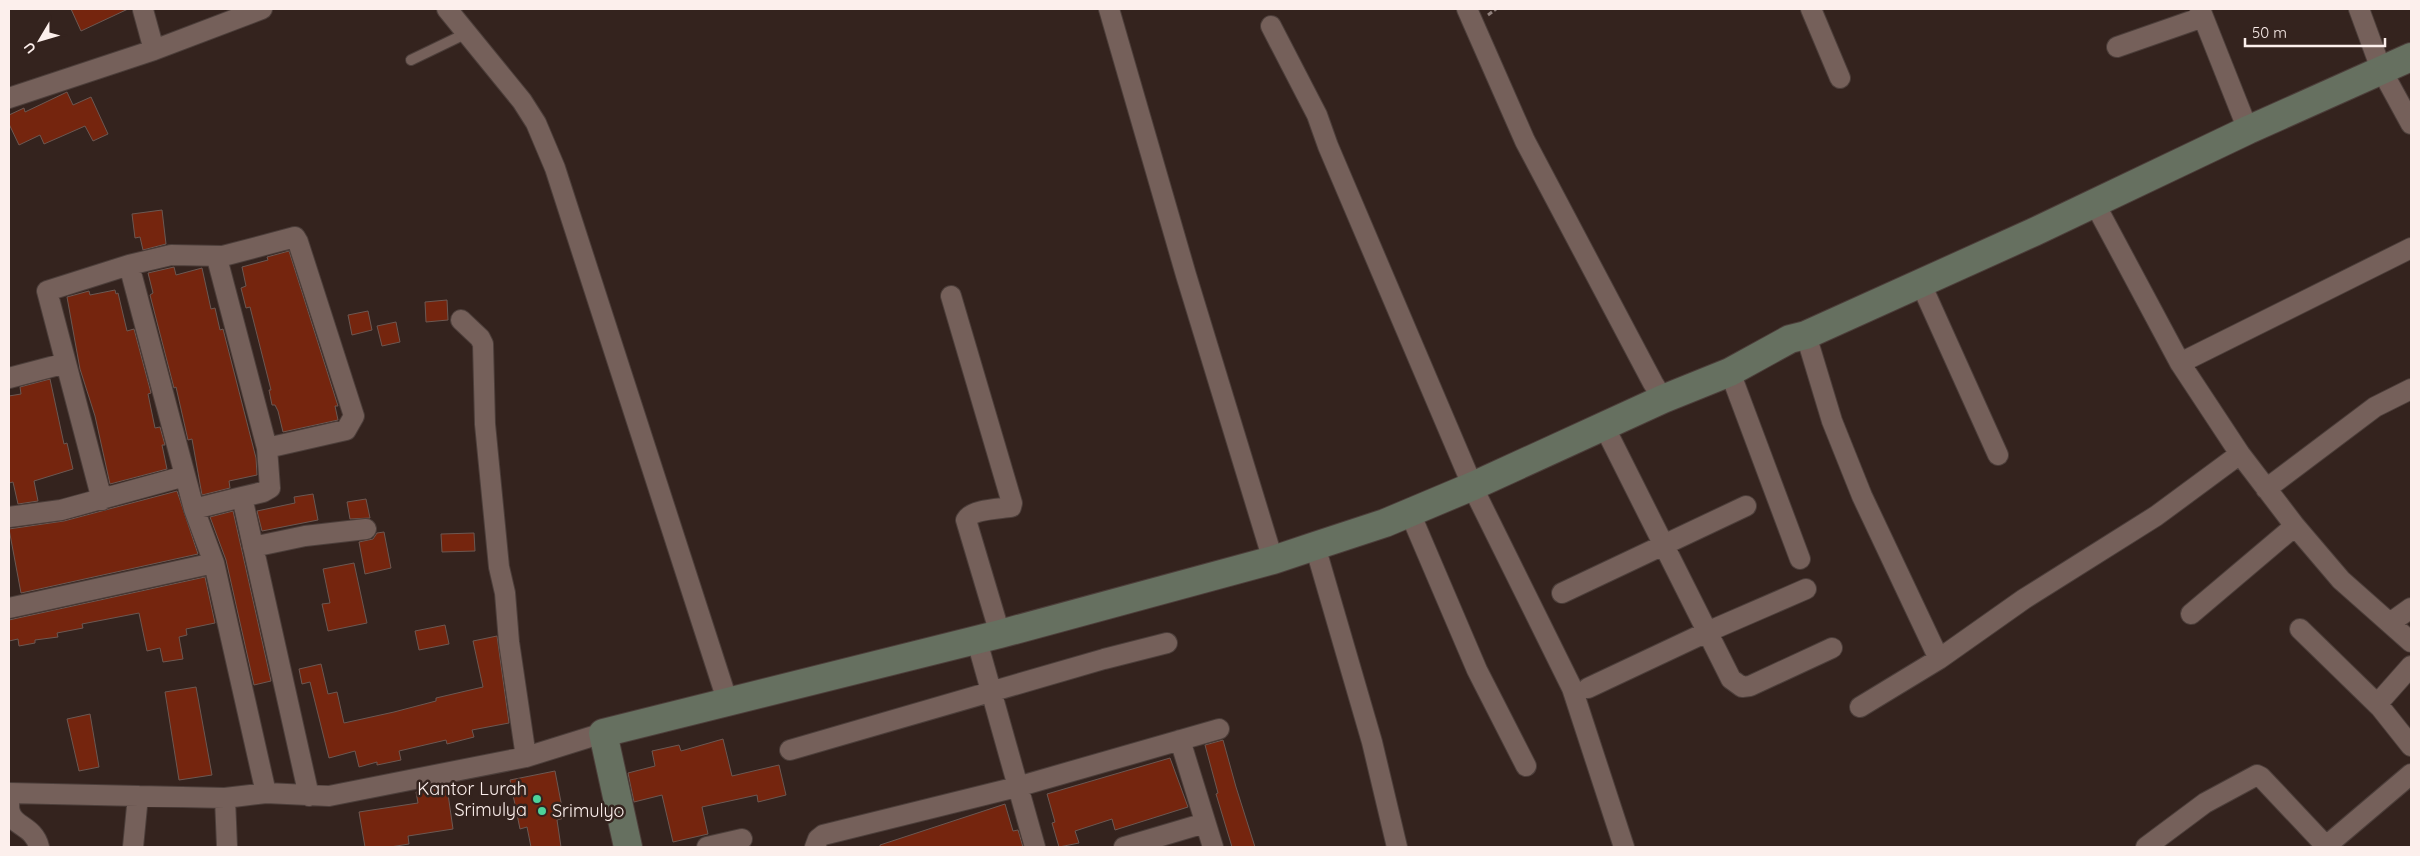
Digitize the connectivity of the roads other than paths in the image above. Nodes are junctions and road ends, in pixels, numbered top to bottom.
1 (262, 9) edge
2 (448, 9) edge
3 (1109, 9) edge
4 (1467, 9) edge
5 (1811, 9) edge
6 (2359, 9) edge
7 (143, 10) dead end
8 (2201, 13) edge
9 (1271, 26) dead end
10 (467, 33) junction
11 (2117, 47) dead end
12 (154, 50) junction
13 (2411, 57) edge
14 (411, 60) dead end
15 (2381, 69) junction
16 (1840, 78) dead end
17 (9, 98) edge
18 (2411, 124) edge
19 (2248, 130) junction
20 (2095, 204) junction
21 (2411, 248) edge
22 (223, 256) junction
23 (129, 265) junction
24 (1925, 293) junction
25 (950, 296) dead end
26 (461, 320) dead end
27 (1806, 334) junction
28 (66, 363) junction
29 (2180, 363) junction
30 (1730, 372) junction
31 (9, 378) edge
32 (2411, 389) edge
33 (1658, 391) junction
34 (1604, 426) junction
35 (266, 448) junction
36 (2240, 454) junction
37 (1998, 455) dead end
38 (185, 476) junction
39 (1474, 487) junction
40 (2266, 489) junction
41 (242, 497) junction
42 (102, 500) junction
43 (1746, 506) dead end
44 (194, 509) junction
45 (9, 517) edge
46 (1415, 525) junction
47 (2295, 526) junction
48 (366, 529) dead end
49 (1662, 544) junction
50 (253, 547) junction
51 (1270, 549) junction
52 (1319, 559) junction
53 (1800, 559) dead end
54 (214, 563) junction
55 (1806, 589) dead end
56 (1562, 593) dead end
57 (9, 608) edge
58 (2411, 608) edge
59 (2191, 614) dead end
60 (2390, 623) junction
61 (2300, 630) dead end
62 (1707, 632) junction
63 (986, 640) junction
64 (2411, 642) edge
65 (1167, 643) dead end
66 (1832, 648) dead end
67 (1939, 659) junction
68 (2411, 666) edge
69 (1588, 688) dead end
70 (991, 692) junction
71 (728, 703) junction
72 (1860, 707) dead end
73 (2380, 707) junction
74 (1218, 729) dead end
75 (1180, 740) junction
76 (605, 743) junction
77 (2411, 746) edge
78 (790, 750) dead end
79 (526, 757) junction
80 (1526, 766) dead end
81 (2411, 774) edge
82 (1017, 787) junction
83 (266, 793) junction
84 (309, 796) junction
85 (9, 800) edge
86 (137, 807) junction
87 (227, 821) edge
88 (1206, 823) junction
89 (742, 839) dead end
90 (39, 847) edge
91 (133, 847) edge
92 (628, 847) edge
93 (707, 847) edge
94 (814, 847) edge
95 (1035, 847) edge
96 (1124, 847) edge
97 (1213, 847) edge
98 (1398, 847) edge
99 (1624, 847) edge
100 (2146, 847) edge
101 (2325, 847) edge

1 - 12 street
2 - 10 street
3 - 51 street
4 - 33 street
5 - 16 street
6 - 15 street
7 - 12 street
8 - 11 street
8 - 19 street
9 - 39 street
10 - 14 lane
10 - 71 street
12 - 17 street
13 - 15 street
15 - 18 street
15 - 19 street
19 - 20 street
20 - 24 street
20 - 29 street
21 - 29 street
22 - 23 street
22 - 35 street
22 - 35 street
23 - 28 street
23 - 38 street
24 - 27 street
24 - 37 street
25 - 63 street
26 - 79 street
27 - 30 street
27 - 67 street
28 - 31 street
28 - 42 street
29 - 36 street
30 - 33 street
30 - 53 street
32 - 40 street
33 - 34 street
34 - 39 street
34 - 49 street
35 - 41 street
36 - 40 street
36 - 67 street
38 - 42 street
38 - 44 street
39 - 46 street
39 - 99 street
40 - 47 street
41 - 44 street
41 - 50 street
42 - 45 street
43 - 49 street
44 - 54 street
46 - 52 street
46 - 80 street
47 - 59 street
47 - 60 street
48 - 50 street
49 - 56 street
49 - 62 street
50 - 84 street
51 - 52 street
51 - 63 street
52 - 98 street
54 - 57 street
54 - 83 street
55 - 62 street
58 - 60 street
60 - 64 street
61 - 73 street
62 - 66 street
62 - 69 street
63 - 70 street
63 - 71 street
65 - 70 street
67 - 72 street
68 - 73 street
70 - 78 street
70 - 82 street
71 - 76 street
73 - 77 street
74 - 75 street
75 - 82 street
75 - 88 street
76 - 79 street
76 - 92 street
79 - 84 street
81 - 101 street
82 - 94 street
82 - 95 street
83 - 84 street
83 - 87 street
85 - 86 street
85 - 90 street
86 - 87 street
86 - 91 street
88 - 96 street
88 - 97 street
89 - 93 street
100 - 101 street

